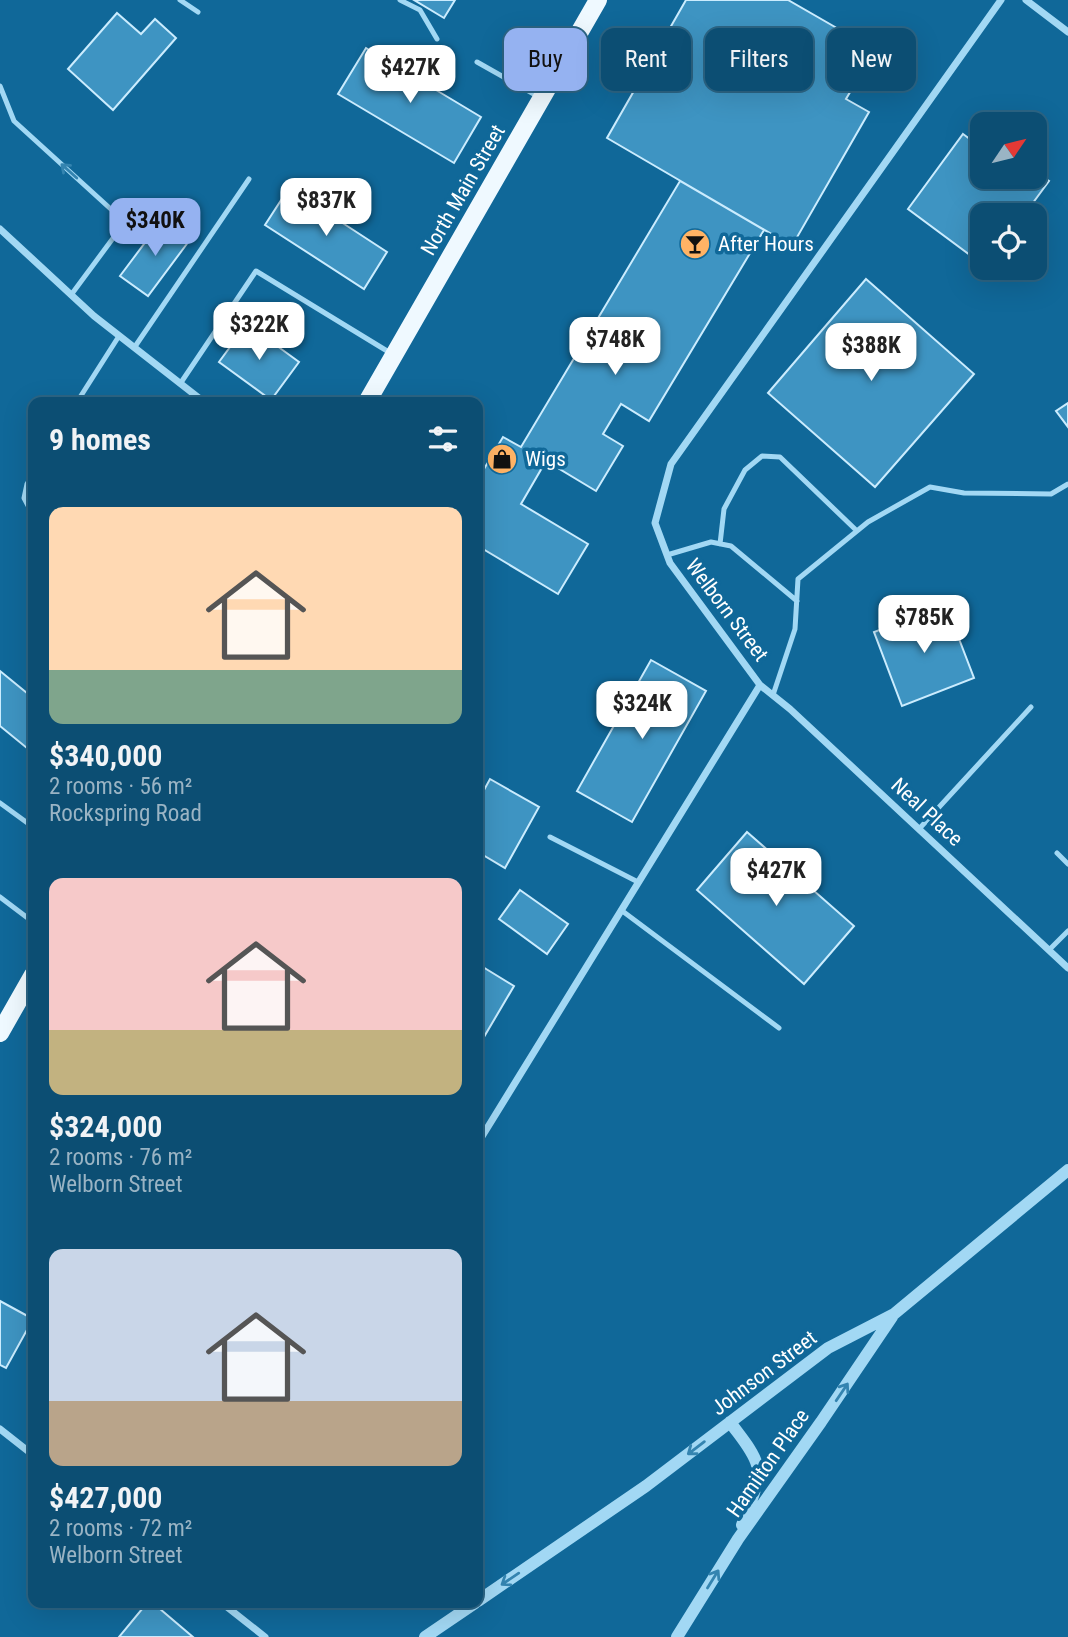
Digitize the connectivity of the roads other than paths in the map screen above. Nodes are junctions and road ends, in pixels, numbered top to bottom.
1 (180, 0) edge
2 (400, 0) edge
3 (598, 0) edge
4 (1001, 0) edge
5 (1026, 0) edge
6 (198, 12) dead end
7 (1068, 32) edge
8 (437, 39) dead end
9 (477, 62) dead end
10 (0, 86) edge
11 (541, 98) junction
12 (249, 179) dead end
13 (0, 229) edge
14 (71, 295) junction
15 (119, 336) junction
16 (134, 348) junction
17 (394, 356) junction
18 (180, 384) junction
19 (80, 397) edge
20 (197, 397) edge
21 (370, 397) edge
22 (28, 482) edge
23 (1068, 484) edge
24 (28, 506) edge
25 (857, 531) junction
26 (720, 544) junction
27 (667, 555) junction
28 (797, 601) junction
29 (760, 685) junction
30 (773, 695) junction
31 (1031, 707) dead end
32 (0, 803) edge
33 (28, 823) edge
34 (919, 829) junction
35 (550, 837) dead end
36 (1057, 853) dead end
37 (1068, 864) edge
38 (638, 882) junction
39 (0, 897) edge
40 (621, 910) junction
41 (28, 918) edge
42 (1068, 931) edge
43 (1049, 950) junction
44 (1068, 968) edge
45 (28, 984) edge
46 (779, 1028) dead end
47 (1, 1030) edge
48 (483, 1135) edge
49 (1068, 1170) edge
50 (894, 1314) junction
51 (730, 1422) junction
52 (0, 1429) edge
53 (28, 1446) edge
54 (26, 1449) joint
55 (738, 1539) junction
56 (483, 1597) edge
57 (228, 1608) edge
58 (467, 1608) edge
59 (265, 1637) edge
60 (425, 1637) edge
61 (677, 1637) edge

1 - 6 lane
2 - 8 lane
3 - 11 main road, North Main Street
4 - 27 street, Welborn Street
5 - 7 street
9 - 11 lane
14 -> 10 lane
11 - 17 main road, North Main Street
12 - 16 lane
13 - 14 street
14 - 15 street
15 - 16 street
15 - 19 lane
16 - 18 street
17 - 18 lane
17 - 21 main road, North Main Street
18 - 20 street
22 - 24 lane
23 - 25 lane
25 - 26 lane
25 - 28 lane
26 - 27 lane
26 - 28 lane
27 - 29 street, Welborn Street
28 - 30 lane
29 - 30 street, Neal Place
29 - 38 street, Welborn Street
30 - 34 street, Neal Place
31 - 34 lane
32 - 33 lane
34 - 43 street, Neal Place
35 - 38 lane
36 - 37 lane
38 - 40 street, Welborn Street
39 - 41 lane
40 - 46 lane
40 - 48 street, Welborn Street
42 - 43 lane
43 - 44 street, Neal Place
45 - 47 main road
49 - 50 street, Johnson Street
50 - 51 street, Johnson Street
55 -> 50 street, Hamilton Place
51 - 55 street
51 -> 56 street, Johnson Street
52 - 54 street
53 - 54 lane
61 -> 55 street, Hamilton Place
57 - 59 street
58 - 60 street, Johnson Street

